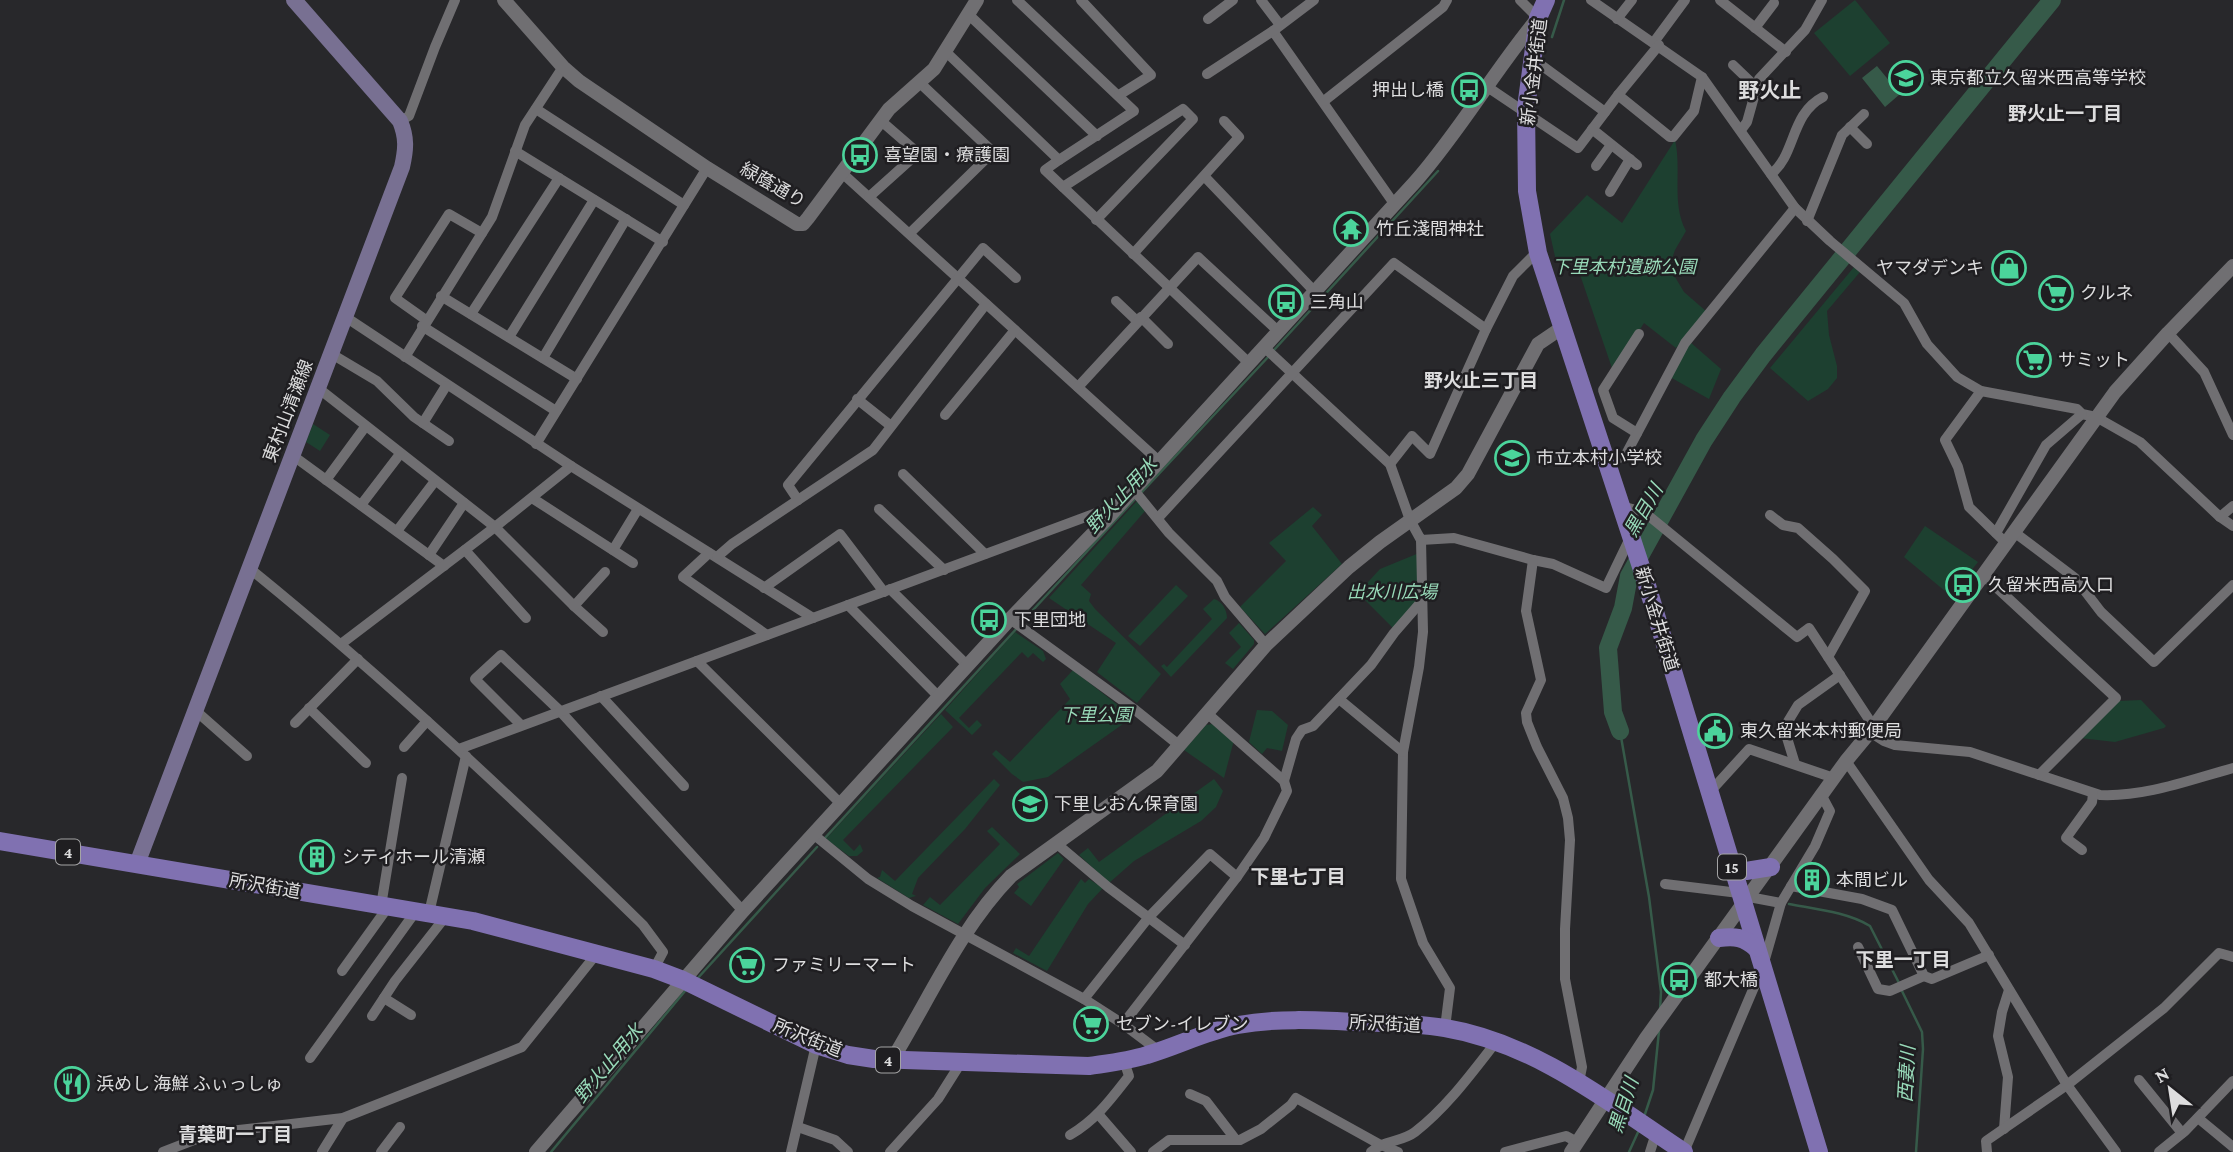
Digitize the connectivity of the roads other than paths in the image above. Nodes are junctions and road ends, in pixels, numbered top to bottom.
1 (294, 0) edge
2 (455, 0) edge
3 (504, 0) edge
4 (977, 0) edge
5 (1017, 0) edge
6 (1081, 0) edge
7 (1233, 0) edge
8 (1261, 0) edge
9 (1314, 0) edge
10 (1447, 0) edge
11 (1520, 0) edge
12 (1546, 0) edge
13 (1591, 0) edge
14 (1632, 0) edge
15 (1685, 0) edge
16 (1721, 0) edge
17 (1822, 0) edge
18 (1774, 3) dead end
19 (968, 13) junction
20 (1538, 18) junction
21 (1208, 19) dead end
22 (1617, 19) junction
23 (1276, 28) junction
24 (1755, 28) junction
25 (1657, 44) junction
26 (945, 51) junction
27 (1786, 52) junction
28 (1534, 59) junction
29 (1733, 65) dead end
30 (563, 67) junction
31 (1207, 74) dead end
32 (1702, 77) junction
33 (920, 83) junction
34 (1486, 86) junction
35 (1756, 88) junction
36 (1618, 94) junction
37 (1119, 95) junction
38 (1824, 97) dead end
39 (1324, 101) junction
40 (536, 109) junction
41 (1605, 112) junction
42 (1526, 113) junction
43 (1864, 114) dead end
44 (880, 120) junction
45 (400, 121) junction
46 (1224, 121) dead end
47 (1850, 127) junction
48 (1592, 129) junction
49 (1741, 130) junction
50 (1097, 136) junction
51 (1867, 144) dead end
52 (1611, 145) junction
53 (515, 152) junction
54 (1059, 160) junction
55 (1596, 166) dead end
56 (707, 167) junction
57 (841, 172) junction
58 (1771, 174) junction
59 (1205, 177) junction
60 (559, 178) junction
61 (1063, 187) junction
62 (1610, 192) dead end
63 (870, 197) junction
64 (594, 200) junction
65 (684, 205) junction
66 (1395, 205) junction
67 (1795, 208) junction
68 (626, 219) junction
69 (1097, 220) junction
70 (1807, 221) junction
71 (482, 233) junction
72 (910, 233) junction
73 (663, 242) junction
74 (1538, 251) junction
75 (1133, 254) junction
76 (2233, 266) edge
77 (958, 277) junction
78 (1016, 278) dead end
79 (1168, 287) junction
80 (1315, 292) junction
81 (442, 296) junction
82 (1116, 301) dead end
83 (986, 304) junction
84 (471, 314) junction
85 (344, 316) junction
86 (1139, 319) junction
87 (424, 323) junction
88 (1563, 327) junction
89 (1486, 329) junction
90 (1016, 330) junction
91 (1278, 331) junction
92 (2168, 333) junction
93 (1639, 334) dead end
94 (509, 337) junction
95 (1168, 344) dead end
96 (1268, 351) junction
97 (330, 353) junction
98 (405, 357) junction
99 (543, 358) junction
100 (1249, 363) junction
101 (1291, 373) junction
102 (577, 379) junction
103 (446, 386) junction
104 (1078, 387) junction
105 (317, 388) junction
106 (1981, 391) junction
107 (857, 399) junction
108 (556, 411) junction
109 (945, 415) dead end
110 (2089, 415) junction
111 (422, 423) junction
112 (891, 426) junction
113 (365, 427) junction
114 (1637, 433) junction
115 (2233, 435) edge
116 (449, 441) dead end
117 (537, 444) junction
118 (400, 454) junction
119 (292, 455) junction
120 (1159, 461) junction
121 (1607, 462) junction
122 (1390, 464) junction
123 (571, 466) junction
124 (903, 474) dead end
125 (326, 480) junction
126 (435, 481) junction
127 (1136, 493) junction
128 (532, 498) junction
129 (798, 500) junction
130 (464, 503) junction
131 (361, 505) junction
132 (1621, 506) junction
133 (2233, 506) edge
134 (638, 509) junction
135 (879, 509) dead end
136 (1115, 510) junction
137 (1770, 515) dead end
138 (2220, 517) junction
139 (1158, 518) junction
140 (1410, 520) junction
141 (2233, 526) edge
142 (495, 527) junction
143 (397, 531) junction
144 (2006, 536) junction
145 (1421, 540) junction
146 (1632, 540) junction
147 (465, 550) junction
148 (613, 551) junction
149 (985, 554) junction
150 (429, 555) junction
151 (713, 555) junction
152 (1533, 560) junction
153 (633, 563) dead end
154 (444, 566) junction
155 (249, 568) junction
156 (944, 569) junction
157 (605, 572) dead end
158 (1983, 575) junction
159 (2233, 585) edge
160 (764, 588) junction
161 (887, 591) junction
162 (1421, 602) junction
163 (848, 605) junction
164 (573, 606) junction
165 (526, 618) dead end
166 (813, 618) junction
167 (1016, 624) junction
168 (603, 632) dead end
169 (767, 635) junction
170 (341, 644) junction
171 (1266, 645) junction
172 (1828, 657) junction
173 (358, 659) junction
174 (697, 661) junction
175 (968, 666) junction
176 (1840, 675) junction
177 (601, 696) junction
178 (939, 697) junction
179 (1339, 699) junction
180 (309, 708) junction
181 (196, 711) junction
182 (560, 711) junction
183 (1208, 714) junction
184 (427, 721) junction
185 (295, 723) dead end
186 (522, 725) junction
187 (1870, 732) junction
188 (1180, 746) junction
189 (404, 747) dead end
190 (1403, 752) junction
191 (463, 753) junction
192 (247, 757) dead end
193 (1846, 761) junction
194 (366, 763) dead end
195 (1795, 764) junction
196 (2233, 768) edge
197 (2039, 775) junction
198 (402, 778) dead end
199 (1834, 778) junction
200 (1284, 780) junction
201 (684, 786) dead end
202 (1709, 793) junction
203 (2093, 794) junction
204 (1822, 796) junction
205 (841, 804) junction
206 (813, 834) junction
207 (0, 841) edge
208 (1057, 844) junction
209 (2082, 850) dead end
210 (137, 864) junction
211 (1731, 866) junction
212 (1770, 867) junction
213 (1237, 877) junction
214 (1665, 884) dead end
215 (1791, 886) junction
216 (1744, 899) junction
217 (1780, 903) junction
218 (385, 906) junction
219 (743, 911) junction
220 (430, 914) junction
221 (1149, 917) junction
222 (965, 935) junction
223 (1718, 938) junction
224 (1185, 945) junction
225 (1858, 947) dead end
226 (1756, 948) junction
227 (598, 952) junction
228 (1989, 955) junction
229 (2233, 957) edge
230 (1763, 966) junction
231 (654, 969) junction
232 (342, 971) dead end
233 (1924, 976) junction
234 (683, 980) junction
235 (2009, 990) junction
236 (384, 998) junction
237 (1084, 999) junction
238 (411, 1015) dead end
239 (372, 1016) dead end
240 (1123, 1024) junction
241 (1445, 1028) junction
242 (1496, 1042) junction
243 (816, 1045) junction
244 (1159, 1051) junction
245 (310, 1058) dead end
246 (897, 1061) junction
247 (962, 1061) junction
248 (1124, 1061) junction
249 (2139, 1080) dead end
250 (2233, 1081) edge
251 (1579, 1082) junction
252 (2067, 1085) junction
253 (1190, 1094) dead end
254 (1604, 1099) junction
255 (1099, 1115) junction
256 (343, 1118) junction
257 (2198, 1118) junction
258 (400, 1127) dead end
259 (799, 1127) junction
260 (1647, 1127) junction
261 (2004, 1129) junction
262 (2182, 1133) junction
263 (1070, 1135) dead end
264 (1236, 1140) junction
265 (1217, 1146) edge
266 (1574, 1147) edge
267 (2233, 1147) edge
268 (1375, 1148) edge
269 (1166, 1149) edge
270 (163, 1152) edge
271 (322, 1152) edge
272 (381, 1152) edge
273 (536, 1152) edge
274 (791, 1152) edge
275 (848, 1152) edge
276 (890, 1152) edge
277 (1131, 1152) edge
278 (1153, 1152) edge
279 (1398, 1152) edge
280 (1505, 1152) edge
281 (1650, 1152) edge
282 (1684, 1152) edge
283 (1819, 1152) edge
284 (1987, 1152) edge
285 (2116, 1152) edge
286 (2159, 1152) edge

1 - 45 main road
2 - 45 street
3 - 30 street, 緑蔭通り
4 - 19 street, 緑蔭通り
5 - 37 street
6 - 37 street
7 - 21 street
8 - 23 street
9 - 23 street
10 - 39 street
11 - 20 street
12 - 20 main road, 新小金井街道 / 15
13 - 22 street
14 - 22 street
15 - 25 street
16 - 24 street
17 - 27 street
18 - 24 street
19 - 26 street, 緑蔭通り
19 - 50 street
20 - 28 main road, 新小金井街道 / 15
20 - 34 street
22 - 25 street
23 - 31 street
23 - 39 street
24 - 27 street
25 - 32 street
25 - 36 street
26 - 33 street, 緑蔭通り
26 - 54 street
27 - 35 street
28 - 41 street
28 - 42 main road, 新小金井街道 / 15
29 - 35 street
30 - 40 street
30 - 56 street, 緑蔭通り
32 - 36 street
32 - 49 street
33 - 44 street, 緑蔭通り
33 - 72 street
34 - 42 street
34 - 66 street
35 - 49 street
36 - 41 street
37 - 50 street
38 - 58 street
39 - 66 street
40 - 53 street
40 - 65 street
41 - 48 street
42 - 48 street
42 - 74 main road, 新小金井街道 / 15
43 - 47 street
44 - 57 street, 緑蔭通り
44 - 63 street
45 - 85 main road, 東村山清瀬線
46 - 59 street
47 - 51 street
47 - 70 street
48 - 52 street
49 - 58 street
50 - 54 street
52 - 55 street
52 - 62 street
53 - 60 street
53 - 71 street
54 - 61 street
56 - 57 street, 緑蔭通り
56 - 65 street
57 - 63 street
58 - 67 street
59 - 75 street
59 - 80 street
60 - 64 street
60 - 84 street
61 - 69 street
61 - 69 street
63 - 72 street
64 - 68 street
64 - 94 street
65 - 73 street
66 - 80 street
67 - 70 street
67 - 114 street
68 - 73 street
68 - 99 street
69 - 75 street
70 - 106 street
71 - 81 street
71 - 87 street
72 - 77 street
73 - 102 street
74 - 88 main road, 新小金井街道 / 15
74 - 89 street
75 - 79 street
76 - 92 street
77 - 78 street
77 - 83 street
77 - 107 street
79 - 86 street
79 - 91 street
79 - 100 street
80 - 91 street
81 - 84 street
81 - 87 street
82 - 86 street
83 - 90 street
83 - 112 street
84 - 94 street
85 - 97 main road, 東村山清瀬線
85 - 98 street
86 - 95 street
86 - 104 street
87 - 98 street
87 - 108 street
88 - 121 main road, 新小金井街道 / 15
88 - 140 street
89 - 101 street
89 - 122 street
90 - 104 street
90 - 109 street
91 - 96 street
92 - 110 street
92 - 115 street
93 - 114 street
94 - 99 street
96 - 100 street
96 - 101 street
97 - 105 main road, 東村山清瀬線
97 - 111 street
98 - 103 street
99 - 102 street
100 - 120 street
101 - 122 street
101 - 139 street
102 - 108 street
103 - 111 street
103 - 117 street
104 - 120 street
105 - 113 street
105 - 119 main road, 東村山清瀬線
106 - 110 street
106 - 144 street
107 - 112 street
107 - 129 street
108 - 117 street
110 - 138 street
110 - 144 street
110 - 144 street
111 - 116 street
112 - 129 street
113 - 118 street
113 - 125 street
114 - 121 street
117 - 123 street
118 - 126 street
118 - 131 street
119 - 125 street
119 - 155 main road, 東村山清瀬線
120 - 127 street
121 - 132 main road, 新小金井街道 / 15
122 - 140 street
123 - 128 street
123 - 134 street
124 - 149 street
125 - 131 street
126 - 130 street
126 - 143 street
127 - 136 street
127 - 139 street
128 - 142 street
128 - 148 street
129 - 151 street
130 - 142 street
130 - 150 street
131 - 143 street
132 - 146 main road, 新小金井街道 / 15
132 - 172 street
133 - 138 street
134 - 148 street
134 - 151 street
135 - 156 street
136 - 149 street
136 - 167 street
137 - 172 street
138 - 141 street
139 - 171 street
140 - 145 street
140 - 171 street
142 - 147 street
142 - 164 street
143 - 150 street
144 - 158 street
144 - 159 street
145 - 152 street
145 - 162 street
146 - 152 street
146 - 202 main road, 新小金井街道 / 15
147 - 154 street
147 - 165 street
148 - 153 street
149 - 156 street
150 - 154 street
151 - 160 street
151 - 169 street
152 - 251 street
154 - 170 street
155 - 170 street
155 - 181 main road, 東村山清瀬線
156 - 161 street
157 - 164 street
158 - 187 street
158 - 197 street
160 - 161 street
160 - 166 street
161 - 163 street
161 - 175 street
162 - 179 street
162 - 190 street
163 - 166 street
163 - 178 street
164 - 168 street
166 - 169 street
167 - 175 street
167 - 188 street
169 - 174 street
170 - 173 street
171 - 183 street
172 - 176 street
173 - 180 street
173 - 184 street
174 - 177 street
174 - 205 street
175 - 178 street
176 - 187 street
176 - 195 street
177 - 182 street
177 - 201 street
178 - 205 street
179 - 190 street
179 - 200 street
180 - 185 street
180 - 194 street
181 - 192 street
181 - 210 main road, 東村山清瀬線
182 - 186 street
182 - 186 street
182 - 219 street
183 - 188 street
183 - 200 street
184 - 189 street
184 - 191 street
186 - 191 street
187 - 193 street
187 - 197 street
188 - 208 street
190 - 241 street
191 - 220 street
191 - 231 street
193 - 199 street
193 - 228 street
195 - 199 street
195 - 202 street
196 - 203 street
197 - 203 street
198 - 218 street
199 - 204 street
200 - 213 street
202 - 211 main road, 新小金井街道 / 15
203 - 209 street
204 - 212 street
204 - 215 street
205 - 206 street
206 - 219 street
206 - 222 street
207 - 210 main road, 所沢街道 / 4
208 - 221 street
208 - 222 street
210 - 218 main road, 所沢街道 / 4
211 - 212 main road
211 - 216 main road, 新小金井街道 / 15
212 - 216 street
213 - 221 street
213 - 224 street
214 - 216 street
215 - 217 street
215 - 233 street
216 - 217 street
216 - 223 street
216 - 226 main road, 新小金井街道 / 15
217 - 230 street
218 - 220 main road, 所沢街道 / 4
218 - 232 street
219 - 234 street
220 - 227 main road, 所沢街道 / 4
220 - 236 street
220 - 245 street
221 - 224 street
221 - 237 street
222 - 237 street
222 - 246 street
223 - 226 main road
223 - 254 street
224 - 240 street
225 - 233 street
226 - 230 main road, 新小金井街道 / 15
227 - 231 main road, 所沢街道 / 4
227 - 256 street
228 - 233 street
228 - 235 street
229 - 252 street
230 - 282 street
230 - 283 main road, 新小金井街道 / 15
231 - 234 main road, 所沢街道 / 4
234 - 243 main road, 所沢街道 / 4
234 - 273 street
235 - 252 street
235 - 261 street
236 - 238 street
236 - 239 street
237 - 240 street
240 - 244 street
241 - 242 main road, 所沢街道 / 4
241 - 244 main road, 所沢街道 / 4
242 - 251 main road, 所沢街道 / 4
242 - 268 street
243 - 246 main road, 所沢街道 / 4
243 - 259 street
244 - 248 main road, 所沢街道 / 4
246 - 247 main road, 所沢街道 / 4
247 - 248 main road, 所沢街道 / 4
247 - 276 street
248 - 255 street
249 - 262 street
250 - 257 street
251 - 254 main road, 所沢街道 / 4
252 - 261 street
252 - 285 street
253 - 264 street
254 - 260 main road, 所沢街道 / 4
254 - 266 street
255 - 263 street
255 - 277 street
256 - 270 street
256 - 271 street
257 - 262 street
257 - 267 street
258 - 272 street
259 - 274 street
259 - 275 street
260 - 281 street
260 - 282 main road, 所沢街道 / 4
261 - 284 street
262 - 286 street
264 - 265 street
264 - 268 street
265 - 269 street
266 - 280 street
268 - 279 street
269 - 278 street

